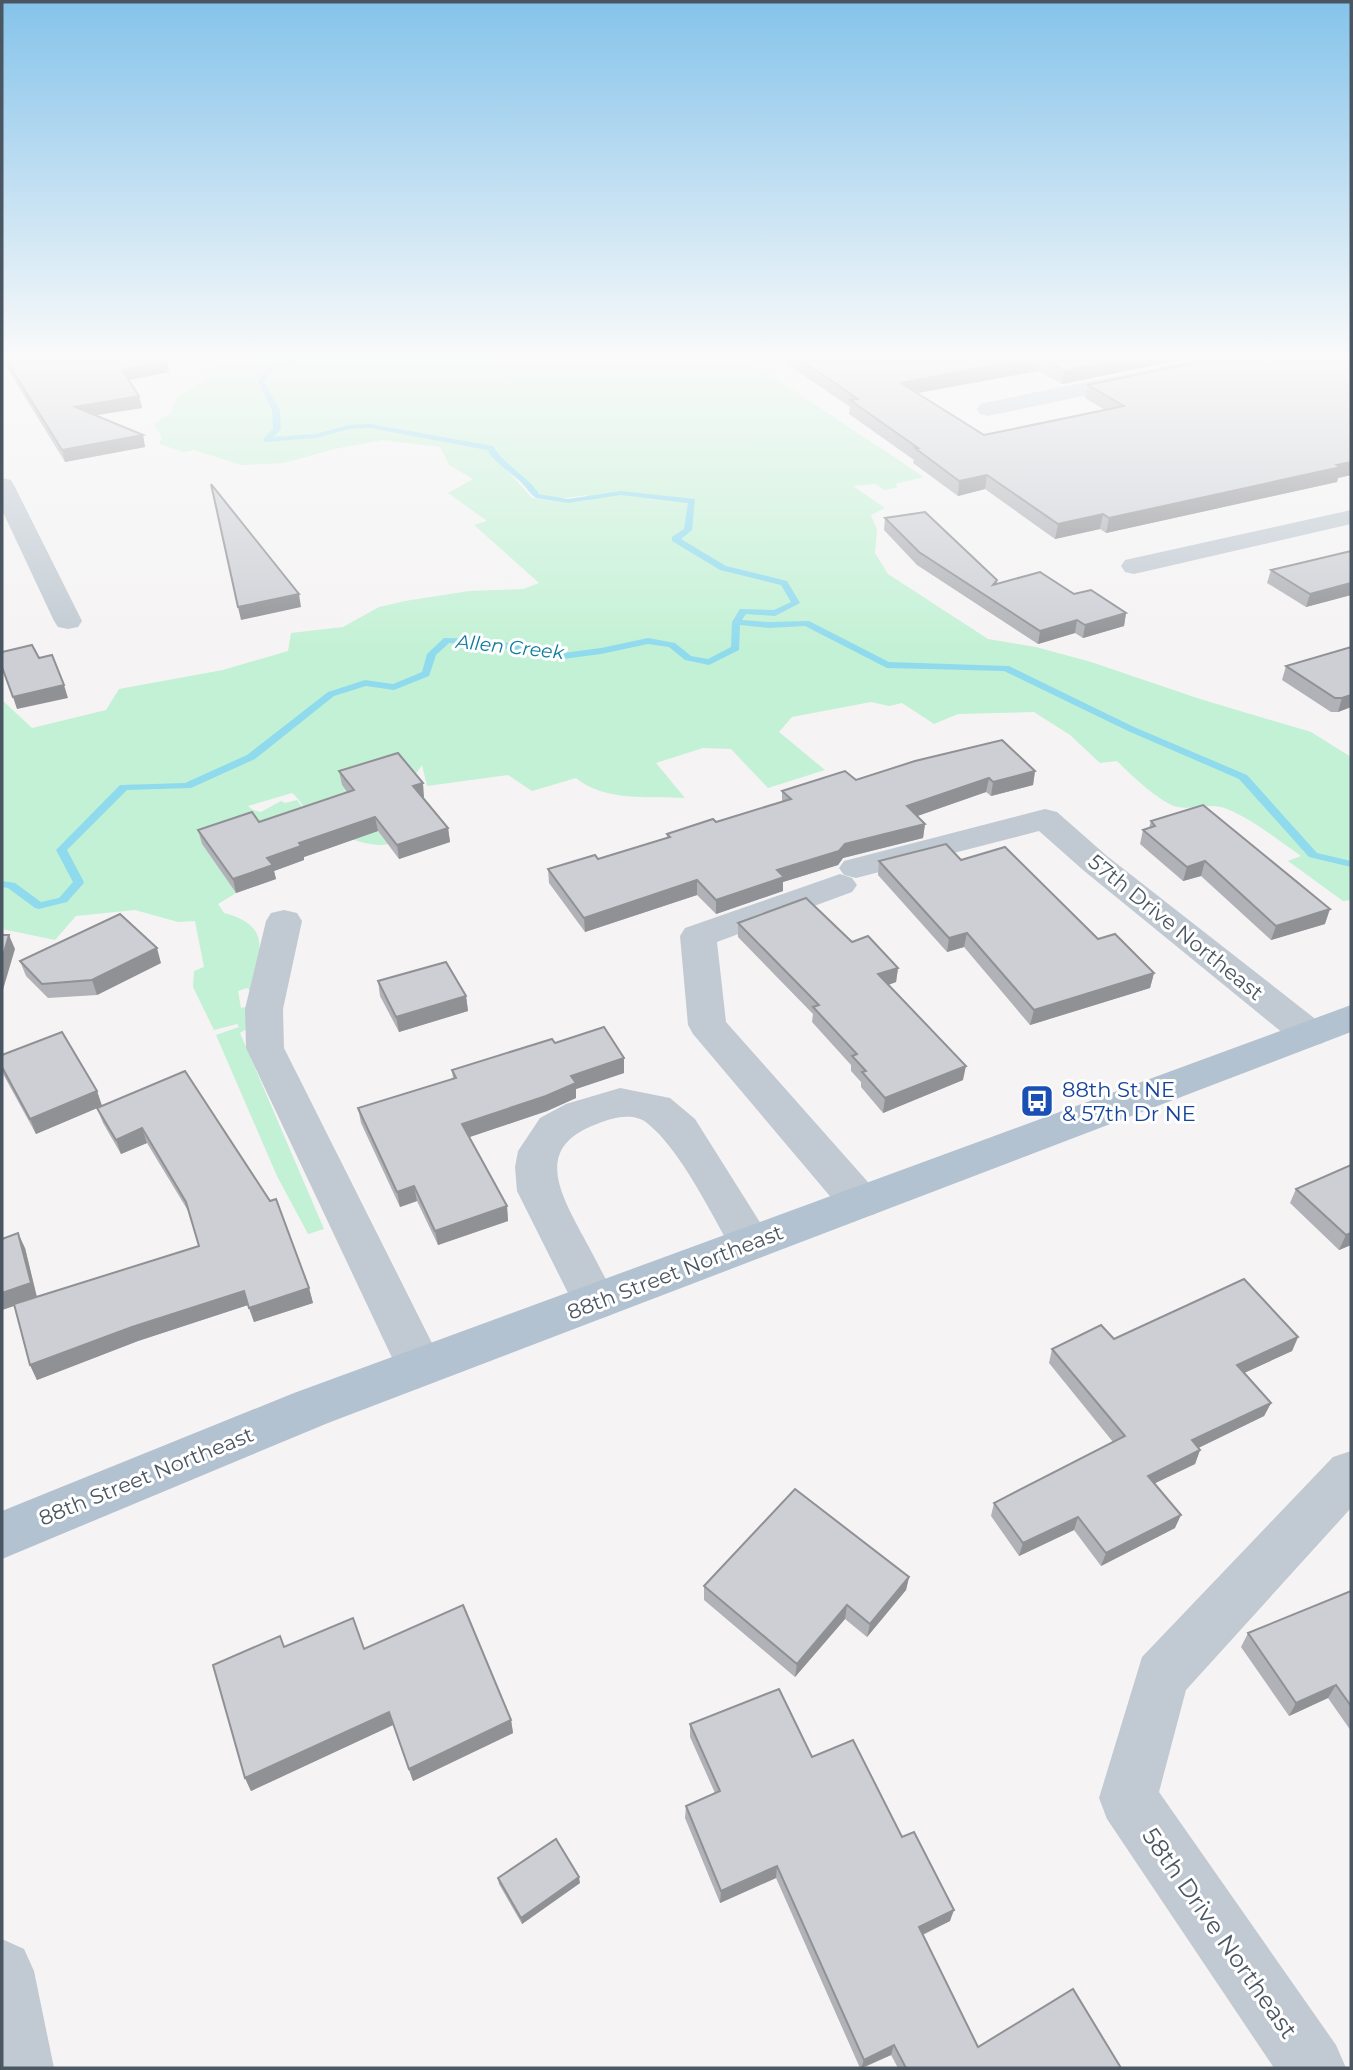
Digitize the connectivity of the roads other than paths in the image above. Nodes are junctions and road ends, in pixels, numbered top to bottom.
1 (2, 485) edge
2 (1351, 517) edge
3 (1134, 566) dead end
4 (68, 621) dead end
5 (284, 921) dead end
6 (1340, 1023) edge
7 (860, 1202) junction
8 (751, 1243) junction
9 (595, 1301) junction
10 (420, 1367) junction
11 (1351, 1473) edge
12 (2, 1535) edge
13 (2, 1971) edge
14 (21, 2068) edge
15 (1313, 2068) edge

1 - 4 street
2 - 3 street
5 - 10 street
6 - 7 main road, 88th Street Northeast
6 - 7 street, 57th Drive Northeast
7 - 8 main road, 88th Street Northeast
8 - 9 main road, 88th Street Northeast
8 - 9 street
9 - 10 main road, 88th Street Northeast
10 - 12 main road, 88th Street Northeast
11 - 15 street, 58th Drive Northeast
13 - 14 street

